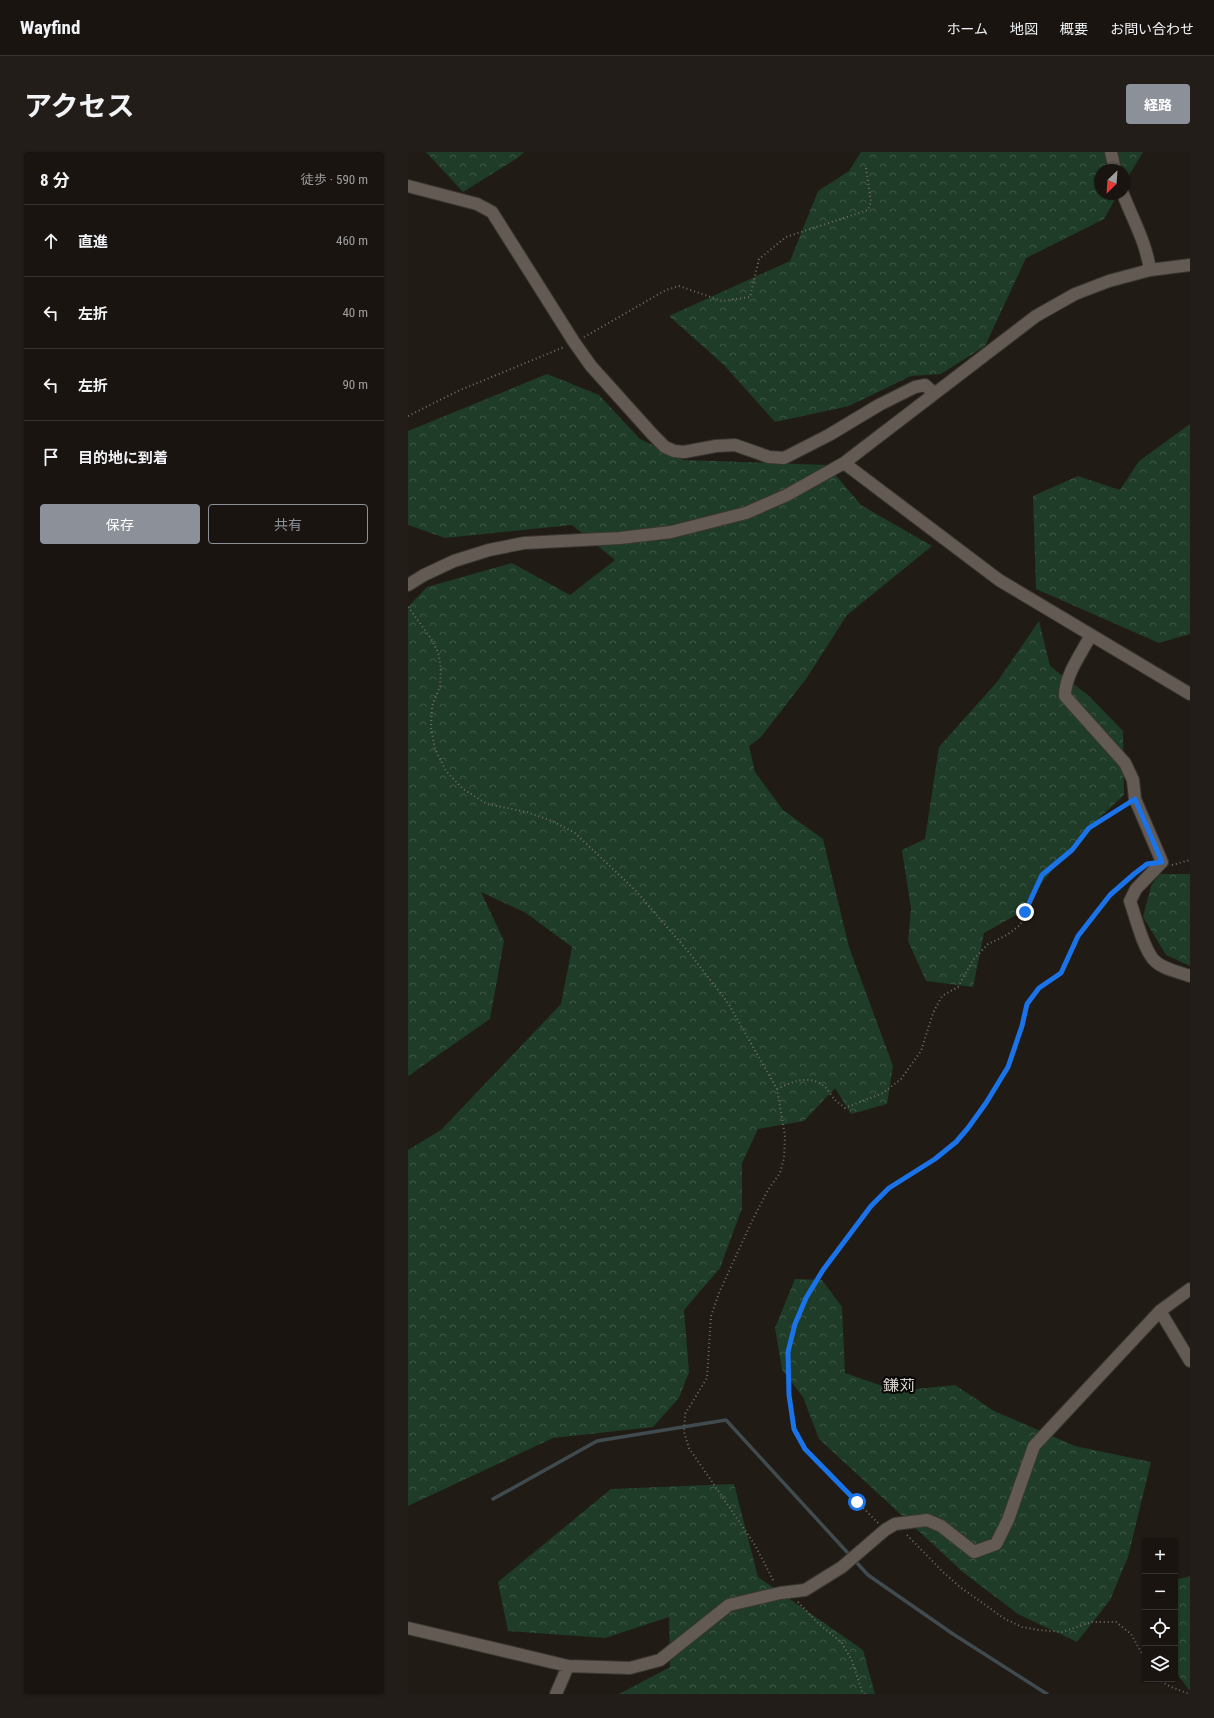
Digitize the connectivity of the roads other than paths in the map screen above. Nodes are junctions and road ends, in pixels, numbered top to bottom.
1 (1111, 152) edge
2 (1114, 164) edge
3 (408, 186) edge
4 (1126, 200) edge
5 (1190, 266) edge
6 (1150, 270) junction
7 (934, 393) junction
8 (844, 464) junction
9 (408, 585) edge
10 (1091, 635) junction
11 (1190, 694) edge
12 (1190, 976) edge
13 (1190, 1289) edge
14 (1160, 1311) junction
15 (1190, 1361) edge
16 (408, 1628) edge
17 (568, 1666) junction
18 (556, 1694) edge

1 - 2 street
3 - 7 street
4 - 6 street
5 - 6 street
6 - 7 street
7 - 8 street
8 - 9 street
8 - 10 street
10 - 11 street
10 - 12 street
13 - 14 street
14 - 15 street
14 - 17 street
16 - 17 street
17 - 18 street

